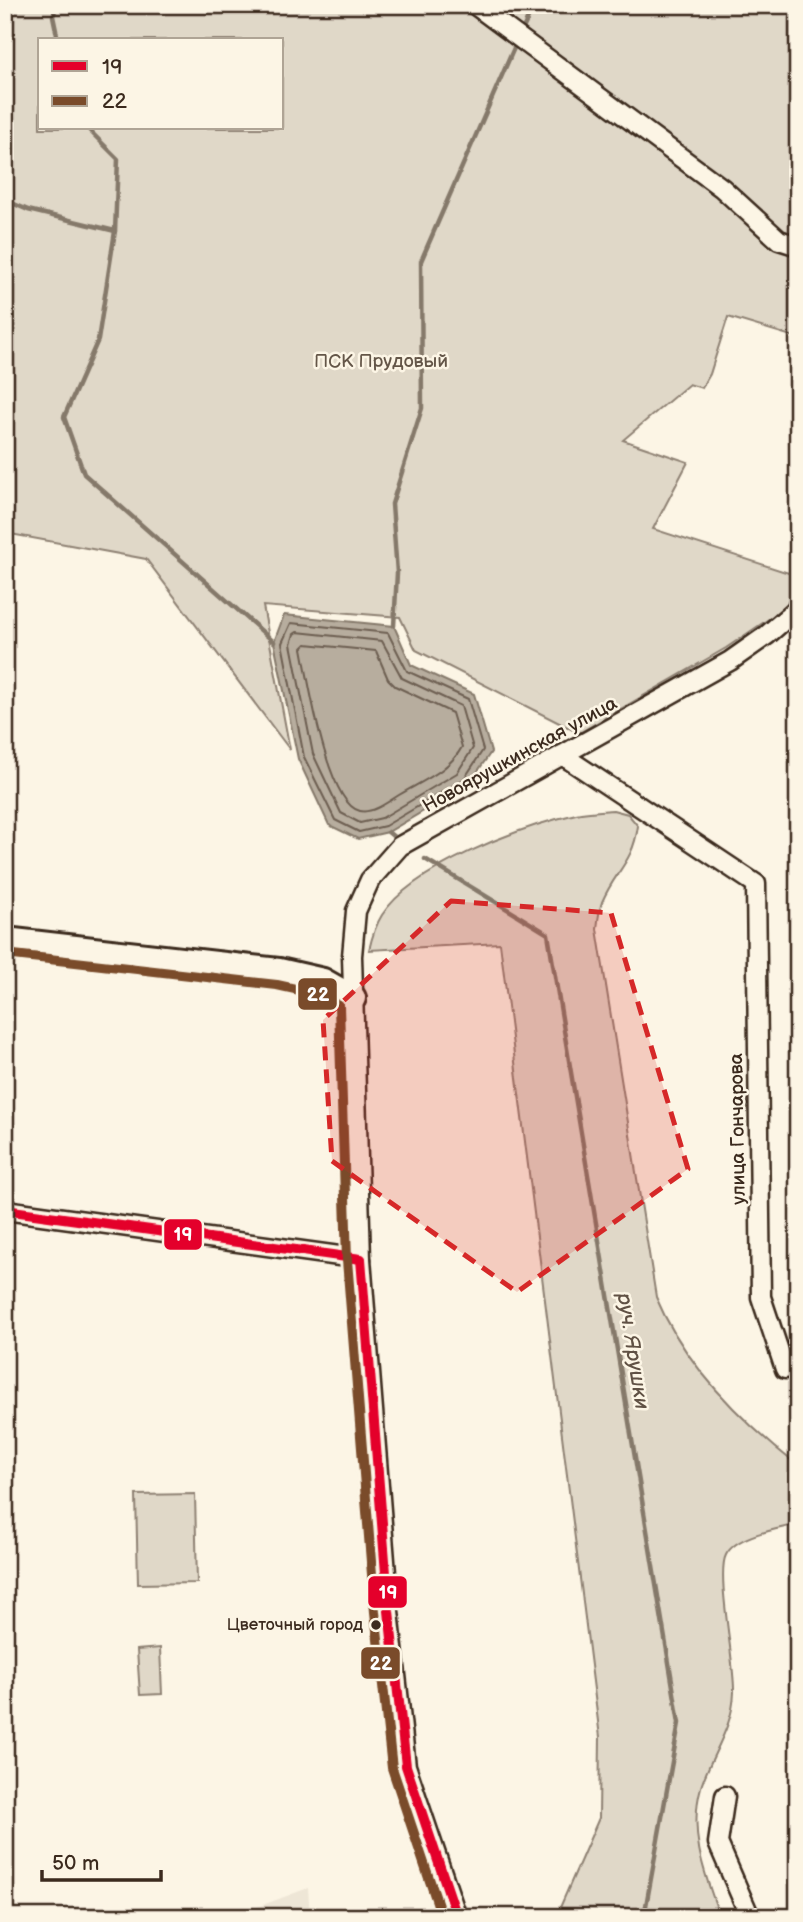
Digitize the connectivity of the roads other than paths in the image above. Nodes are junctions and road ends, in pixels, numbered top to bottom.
1 (475, 5) edge
2 (798, 246) edge
3 (798, 608) edge
4 (562, 755) junction
5 (5, 940) edge
6 (353, 998) junction
7 (5, 1210) edge
8 (361, 1259) junction
9 (785, 1369) dead end
10 (725, 1796) dead end
11 (457, 1917) edge
12 (750, 1917) edge

1 - 2 street
3 - 4 street, Новоярушкинская улица
4 - 6 street, Новоярушкинская улица
4 - 9 street, улица Гончарова
5 - 6 street
6 - 8 street, Новоярушкинская улица
7 - 8 street
8 - 11 street, Новоярушкинская улица
10 - 12 street

